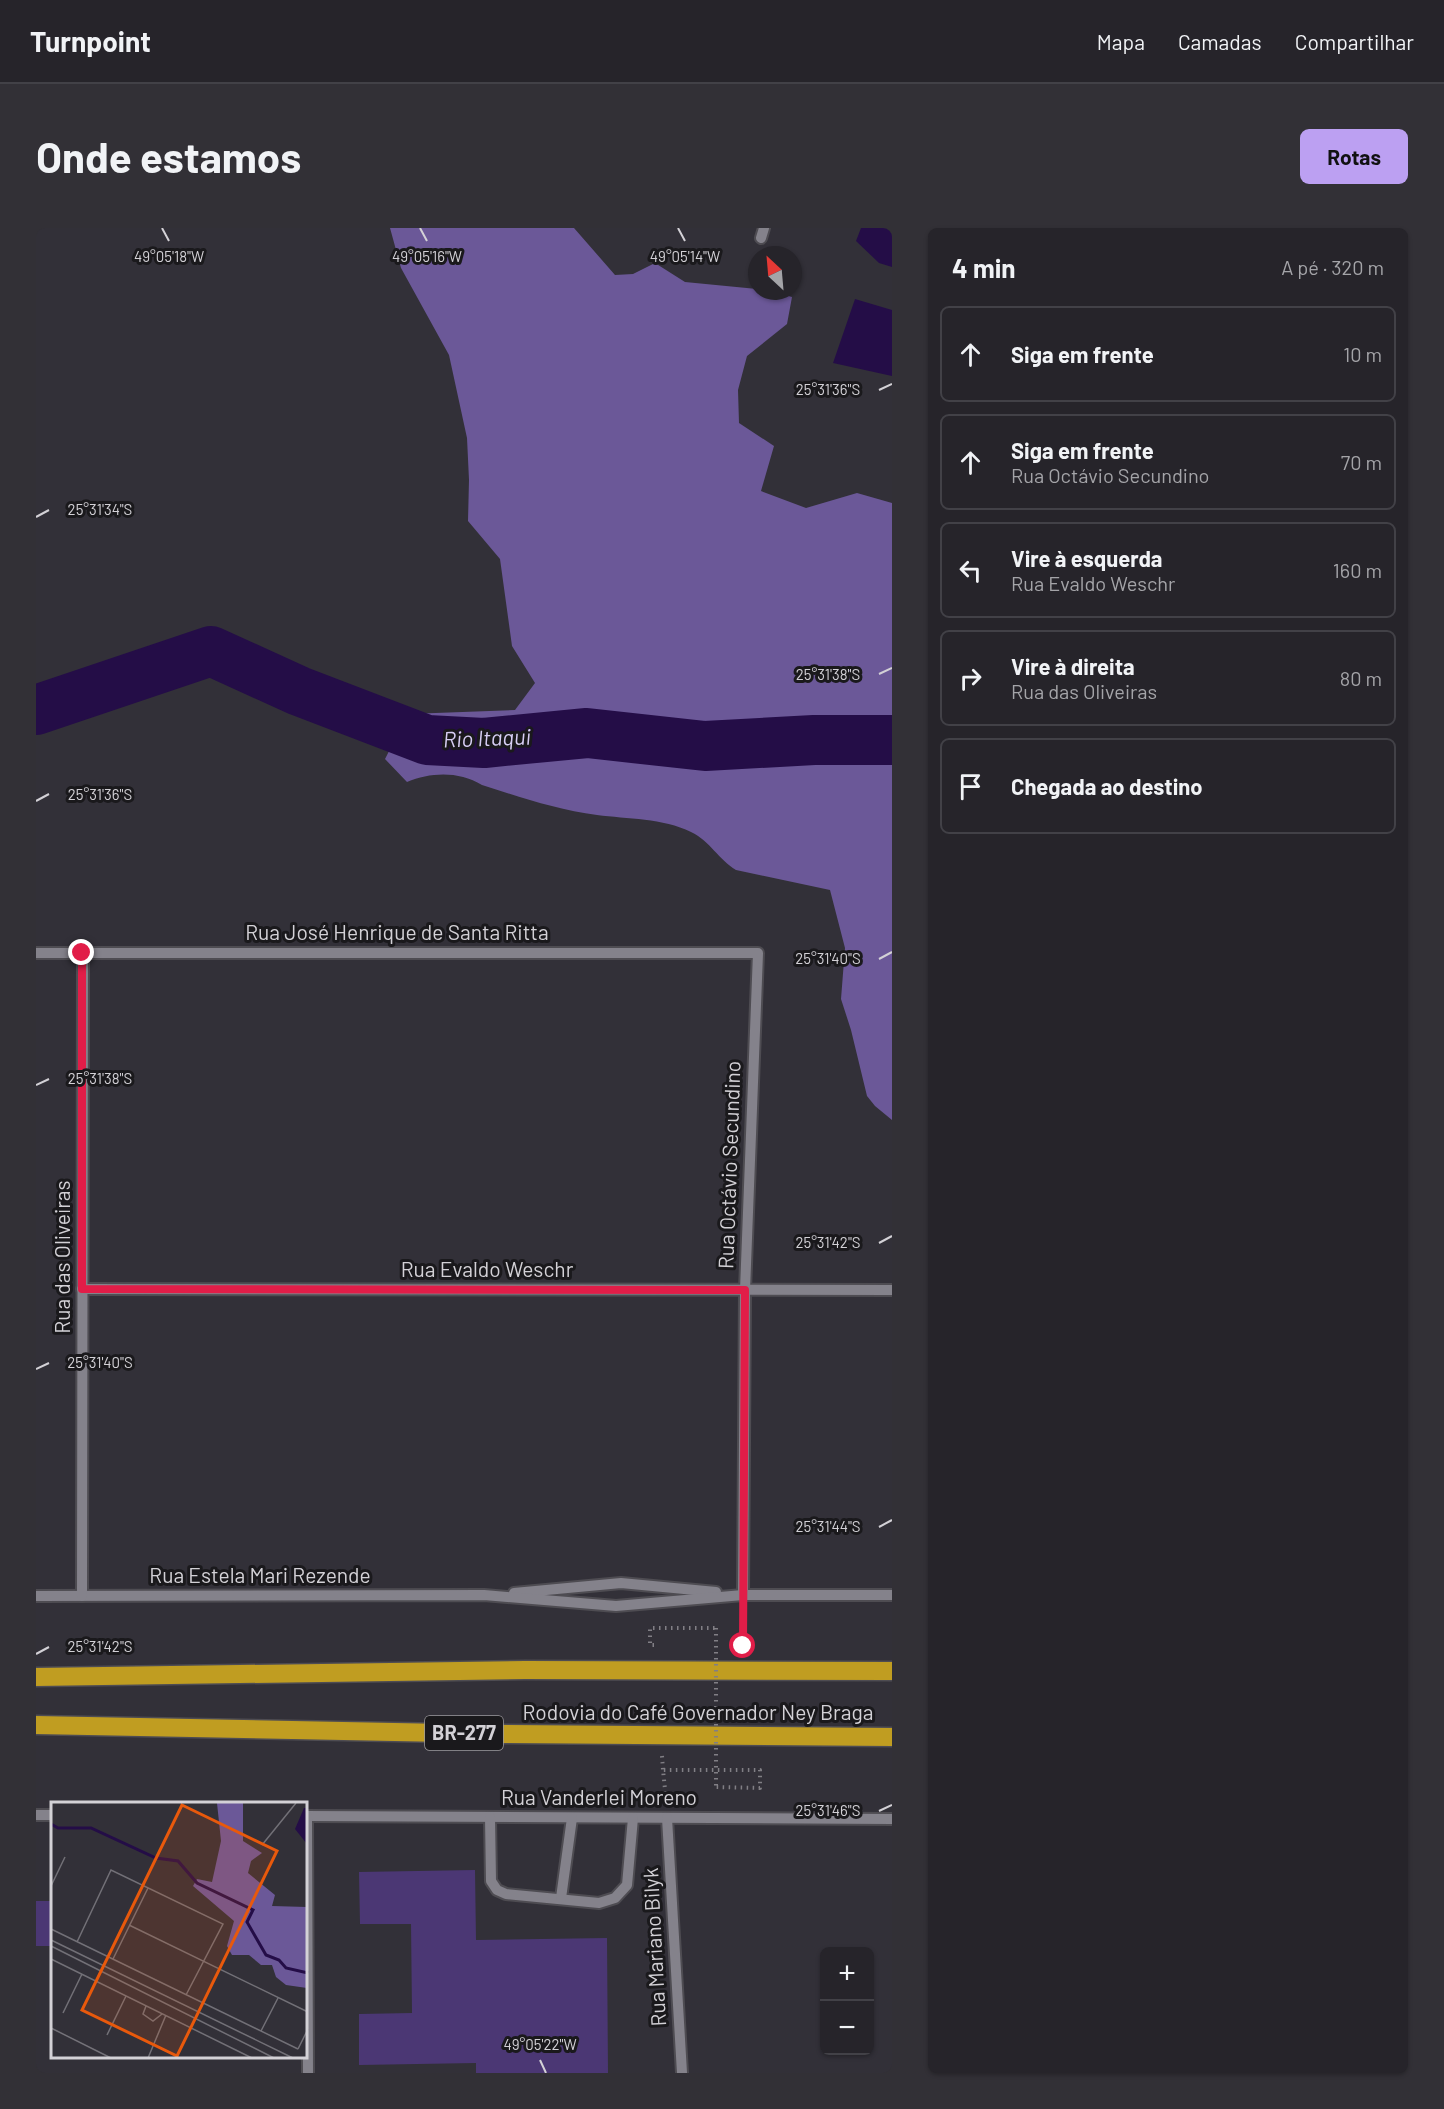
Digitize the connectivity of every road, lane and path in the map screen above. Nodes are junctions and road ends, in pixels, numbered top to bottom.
1 (36, 953) edge
2 (82, 953) junction
3 (758, 953) joint
4 (82, 1289) junction
5 (745, 1290) junction
6 (892, 1290) edge
7 (484, 1595) junction
8 (743, 1595) junction
9 (892, 1595) edge
10 (36, 1596) edge
11 (82, 1596) junction
12 (662, 1645) dead end
13 (708, 1646) dead end
14 (720, 1646) dead end
15 (731, 1646) dead end
16 (892, 1671) edge
17 (36, 1677) edge
18 (36, 1725) edge
19 (892, 1737) edge
20 (308, 1816) edge
21 (490, 1817) junction
22 (572, 1818) junction
23 (633, 1818) junction
24 (668, 1818) junction
25 (892, 1819) edge
26 (561, 1898) junction
27 (308, 2058) edge
28 (308, 2073) edge
29 (682, 2073) edge

1 - 2 street, Rua José Henrique de Santa Ritta
2 - 3 street, Rua José Henrique de Santa Ritta
2 - 4 street, Rua das Oliveiras
3 - 5 street, Rua Octávio Secundino
4 - 5 street, Rua Evaldo Weschr
4 - 11 street, Rua das Oliveiras
5 - 6 street, Rua Evaldo Weschr
5 - 8 street, Rua Octávio Secundino
7 - 8 street, Rua Estela Mari Rezende
7 - 8 street, Rua Estela Mari Rezende
7 - 11 street, Rua Estela Mari Rezende
8 - 9 street, Rua Estela Mari Rezende
8 - 15 path
10 - 11 street, Rua Estela Mari Rezende
12 - 24 path, bridge
13 - 14 path
16 - 17 highway, Rodovia do Café Governador Ney Braga
18 - 19 highway, Rodovia do Café Governador Ney Braga / BR-277
20 - 21 street, Rua Vanderlei Moreno
21 - 22 street, Rua Vanderlei Moreno
21 - 26 street
22 - 23 street, Rua Vanderlei Moreno
22 - 26 street
23 - 24 street, Rua Vanderlei Moreno
23 - 26 street
24 - 25 street, Rua Vanderlei Moreno
24 - 29 street, Rua Mariano Bilyk
27 - 28 street

